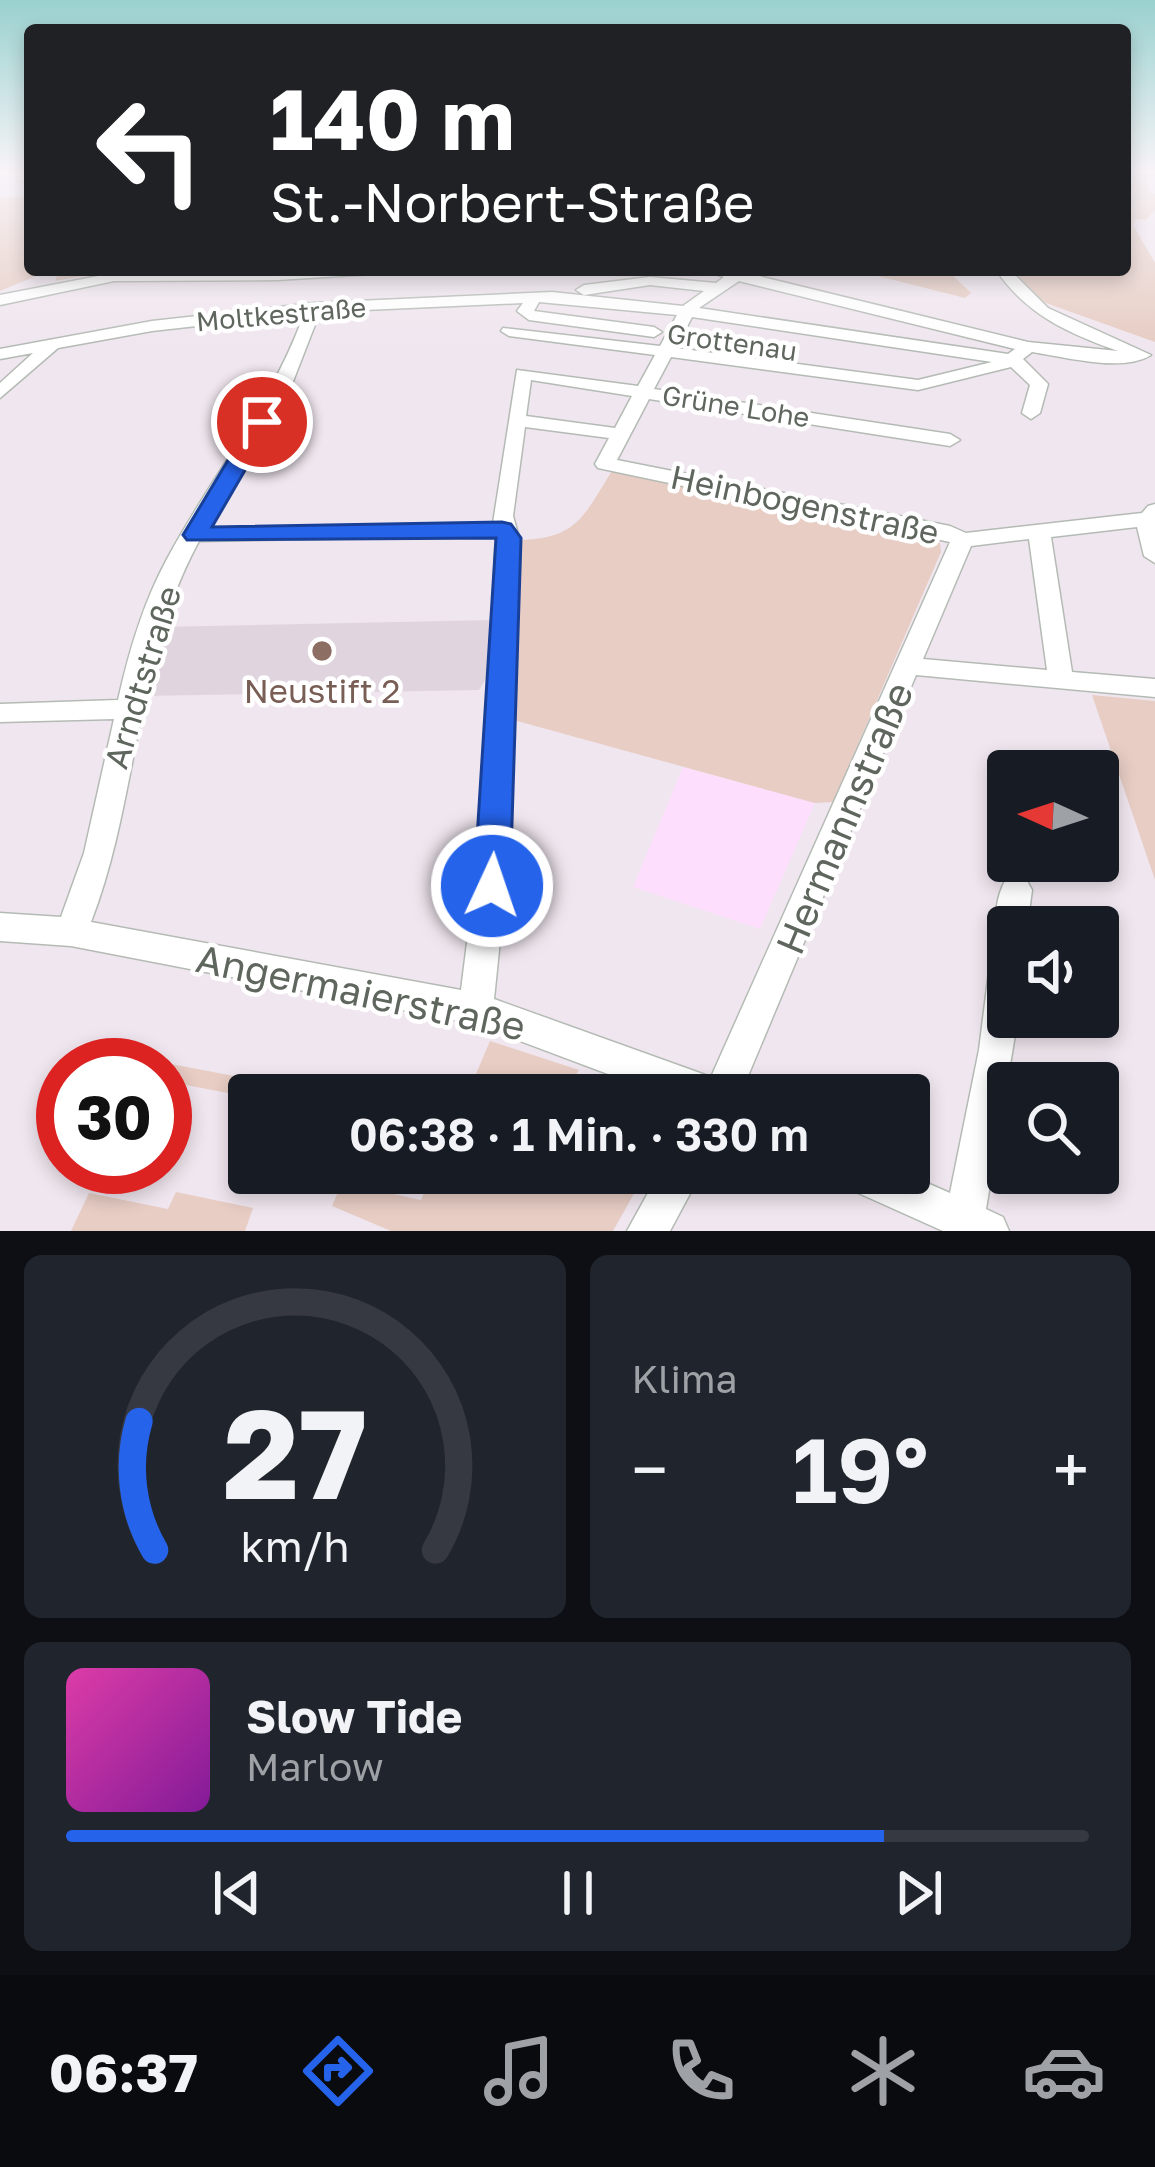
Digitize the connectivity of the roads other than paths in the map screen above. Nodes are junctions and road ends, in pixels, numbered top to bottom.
1 (127, 276) edge
2 (127, 276) edge
3 (291, 276) edge
4 (702, 276) edge
5 (714, 276) edge
6 (742, 276) edge
7 (1007, 276) edge
8 (565, 297) junction
9 (534, 298) junction
10 (0, 300) edge
11 (314, 308) junction
12 (687, 310) junction
13 (509, 331) dead end
14 (56, 341) junction
15 (670, 342) junction
16 (1021, 353) junction
17 (0, 354) edge
18 (1149, 357) edge
19 (643, 391) junction
20 (0, 393) edge
21 (1030, 413) dead end
22 (517, 420) junction
23 (620, 434) junction
24 (950, 440) dead end
25 (1151, 515) edge
26 (502, 530) junction
27 (1039, 532) junction
28 (195, 535) junction
29 (962, 540) junction
30 (1155, 556) edge
31 (910, 667) junction
32 (1061, 681) junction
33 (1155, 688) edge
34 (127, 709) junction
35 (0, 713) edge
36 (1016, 890) dead end
37 (1014, 906) edge
38 (0, 927) edge
39 (71, 932) junction
40 (475, 1008) junction
41 (999, 1038) edge
42 (655, 1074) edge
43 (731, 1074) edge
44 (669, 1194) edge
45 (906, 1194) edge
46 (976, 1226) edge
47 (647, 1231) edge

1 - 3 street
2 - 10 street
4 - 8 street, Moltkestraße
5 - 12 street
6 - 16 street, Moltkestraße
7 - 18 street
8 - 9 street, Moltkestraße
8 - 12 street, Moltkestraße
9 - 11 street, Moltkestraße
9 - 15 street, Grottenau
11 - 14 street, Moltkestraße
11 - 28 street, Arndtstraße
12 - 15 street
12 - 16 street, Grottenau
13 - 15 street, Grottenau
14 - 17 street, Moltkestraße
14 - 20 street
15 - 16 street, Grottenau
15 - 19 street
16 - 18 street
16 - 21 street
19 - 22 street, Grüne Lohe
19 - 23 street
19 - 24 street, Grüne Lohe
22 - 23 street
22 - 26 street
23 - 29 street, Heinbogenstraße
25 - 27 street, Heinbogenstraße
25 - 30 street
26 - 28 street
26 - 40 street
27 - 29 street, Heinbogenstraße
27 - 32 street
28 - 34 street, Arndtstraße
29 - 31 street, Hermannstraße
31 - 32 street
31 - 43 street, Hermannstraße
32 - 33 street
34 - 35 street
34 - 39 street, Arndtstraße
36 - 37 street
38 - 39 street, Angermaierstraße
39 - 40 street, Angermaierstraße
40 - 42 street, Angermaierstraße
41 - 46 street
44 - 47 street
45 - 46 street

